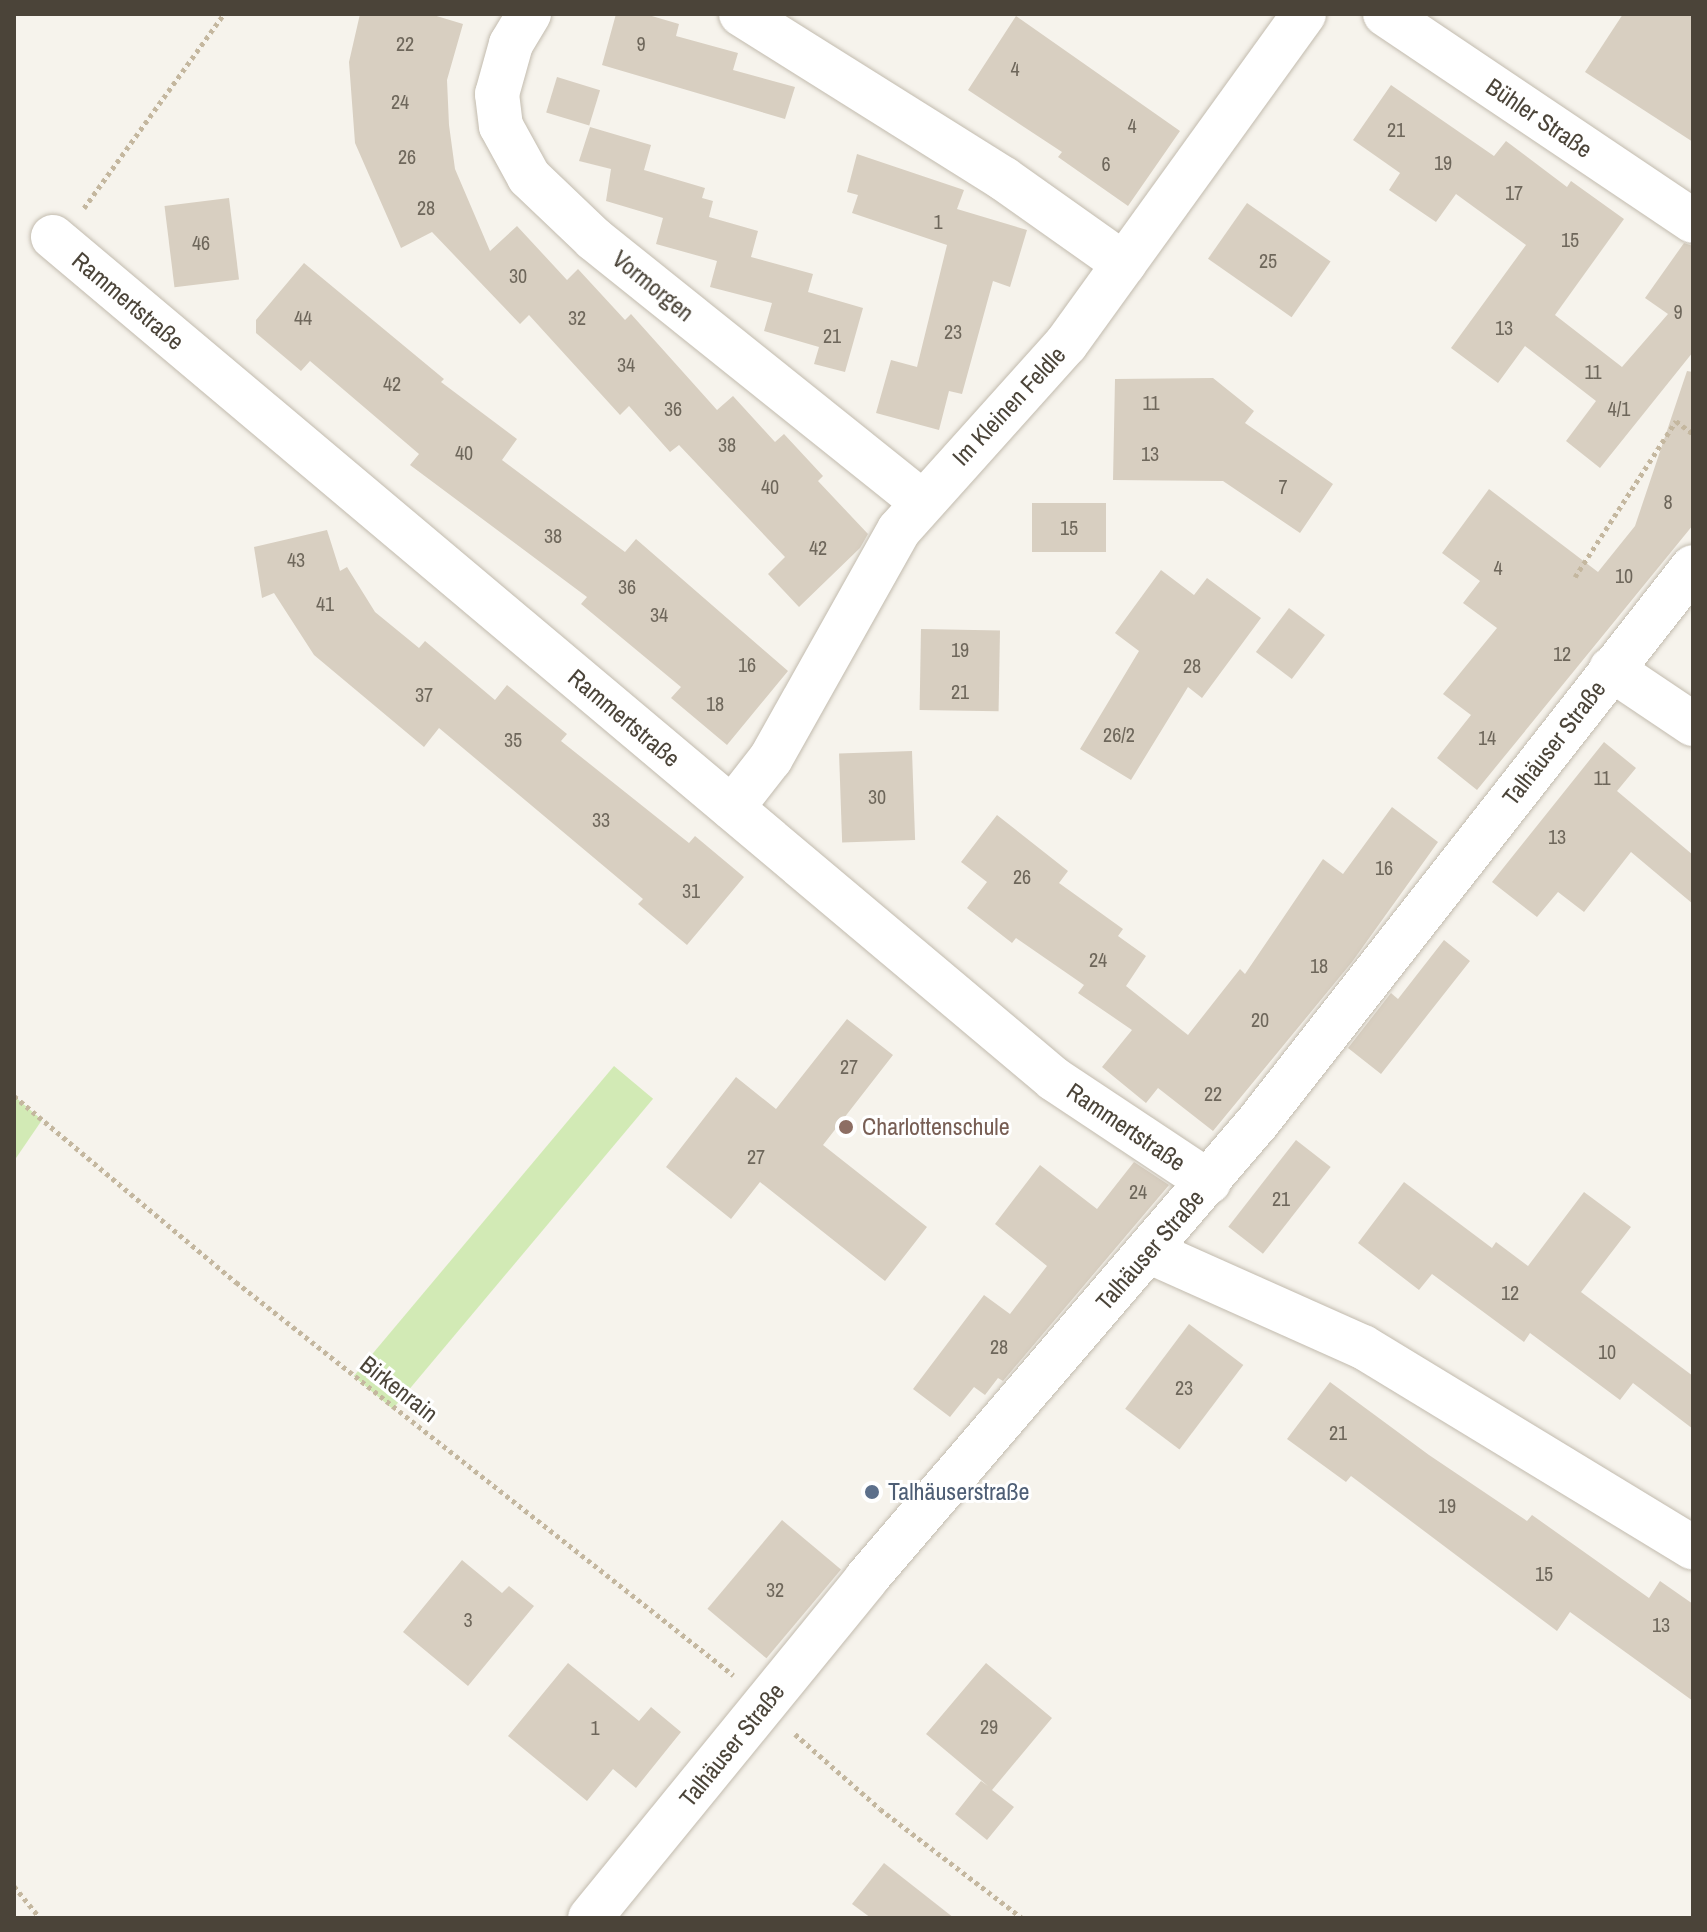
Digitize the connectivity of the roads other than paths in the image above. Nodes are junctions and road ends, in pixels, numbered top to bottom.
1 (529, 14) edge
2 (741, 14) edge
3 (1304, 14) edge
4 (1385, 14) edge
5 (1693, 221) edge
6 (56, 240) road end
7 (1124, 264) junction
8 (921, 501) junction
9 (1693, 567) edge
10 (1611, 669) junction
11 (1693, 724) edge
12 (732, 808) junction
13 (1209, 1182) junction
14 (1148, 1251) junction
15 (1693, 1548) edge
16 (590, 1918) edge

1 - 8 street, Vormorgen
2 - 7 street
3 - 7 street, Im Kleinen Feldle
4 - 5 street, Bühler Straße
6 - 12 street, Rammertstraße
7 - 8 street, Im Kleinen Feldle
8 - 12 street, Im Kleinen Feldle
9 - 10 street, Talhäuser Straße
10 - 11 street
10 - 13 street, Talhäuser Straße
12 - 13 street, Rammertstraße
13 - 14 street, Talhäuser Straße
14 - 15 street
14 - 16 street, Talhäuser Straße

